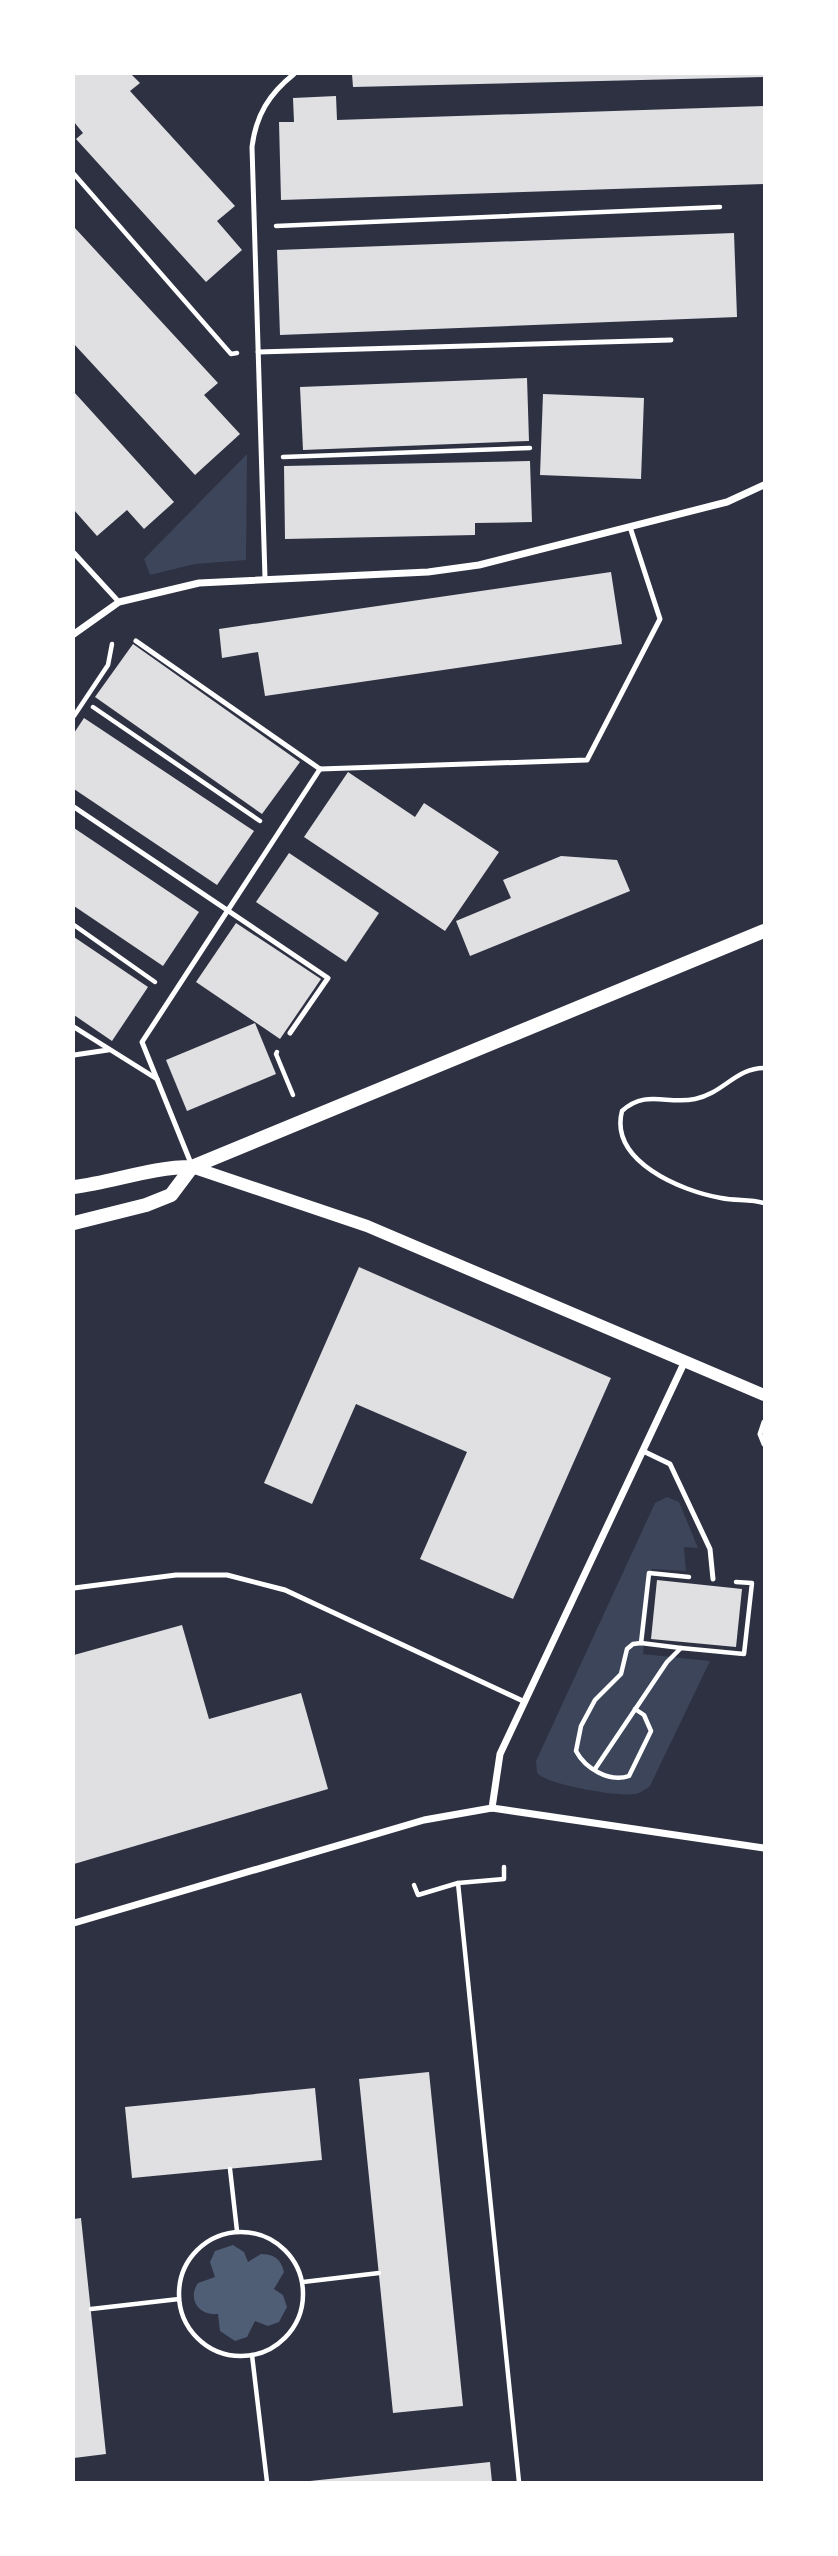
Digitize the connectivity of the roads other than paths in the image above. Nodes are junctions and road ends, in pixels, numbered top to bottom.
1 (294, 74) edge
2 (671, 340) dead end
3 (258, 352) junction
4 (765, 485) edge
5 (630, 527) junction
6 (74, 553) edge
7 (265, 578) junction
8 (119, 602) junction
9 (74, 634) edge
10 (136, 641) dead end
11 (320, 769) junction
12 (74, 807) edge
13 (228, 910) junction
14 (765, 931) edge
15 (74, 1027) edge
16 (290, 1034) dead end
17 (108, 1050) junction
18 (74, 1055) edge
19 (157, 1080) junction
20 (192, 1167) junction
21 (74, 1187) edge
22 (74, 1223) edge
23 (685, 1361) junction
24 (765, 1395) edge
25 (765, 1422) edge
26 (765, 1444) edge
27 (643, 1451) junction
28 (713, 1579) road end
29 (74, 1588) edge
30 (525, 1702) junction
31 (492, 1808) junction
32 (765, 1848) edge
33 (74, 1923) edge

1 - 3 lane
2 - 3 lane
3 - 7 lane
4 - 5 street
5 - 7 street
5 - 11 lane
6 - 8 lane
7 - 8 street
8 - 9 street
10 - 11 lane
11 - 13 lane
12 - 13 lane
13 - 16 lane
13 - 19 lane
14 - 20 main road
15 - 17 lane
17 - 18 lane
17 - 19 lane
19 - 20 lane
20 - 21 main road
20 - 22 main road
20 - 23 street
23 - 24 street
23 - 27 street
25 - 26 lane
27 - 28 lane
27 - 30 street
29 - 30 lane
30 - 31 street
31 - 32 street
31 - 33 street

